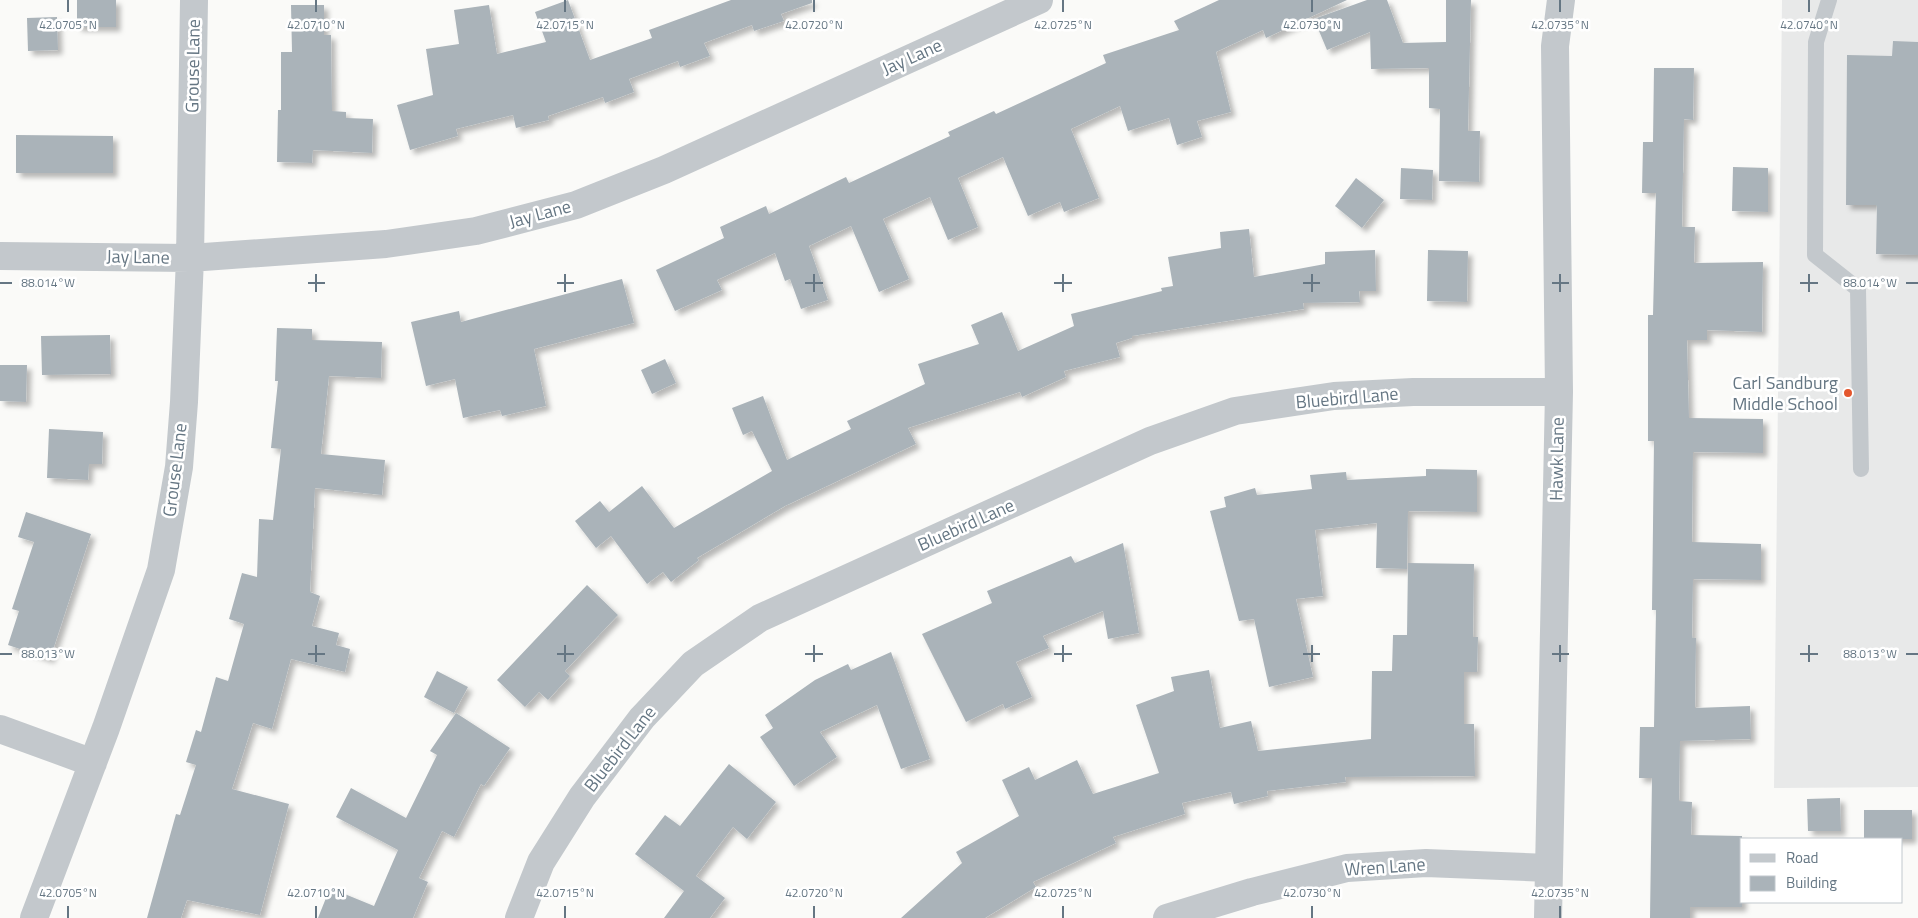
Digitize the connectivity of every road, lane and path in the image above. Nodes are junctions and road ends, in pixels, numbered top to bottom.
1 (194, 0) edge
2 (1038, 0) edge
3 (1561, 0) edge
4 (1829, 0) edge
5 (0, 256) edge
6 (190, 258) junction
7 (1559, 392) junction
8 (1861, 469) dead end
9 (0, 729) edge
10 (93, 763) junction
11 (1548, 868) junction
12 (34, 918) edge
13 (519, 918) edge
14 (1167, 918) edge
15 (1548, 918) edge

1 - 6 street, Grouse Lane
2 - 6 street, Jay Lane
3 - 7 street, Hawk Lane
4 - 8 lane
5 - 6 street, Jay Lane
6 - 10 street, Grouse Lane
7 - 11 street, Hawk Lane
7 - 13 street, Bluebird Lane
9 - 10 street
10 - 12 street, Grouse Lane
11 - 14 street, Wren Lane
11 - 15 street, Hawk Lane

